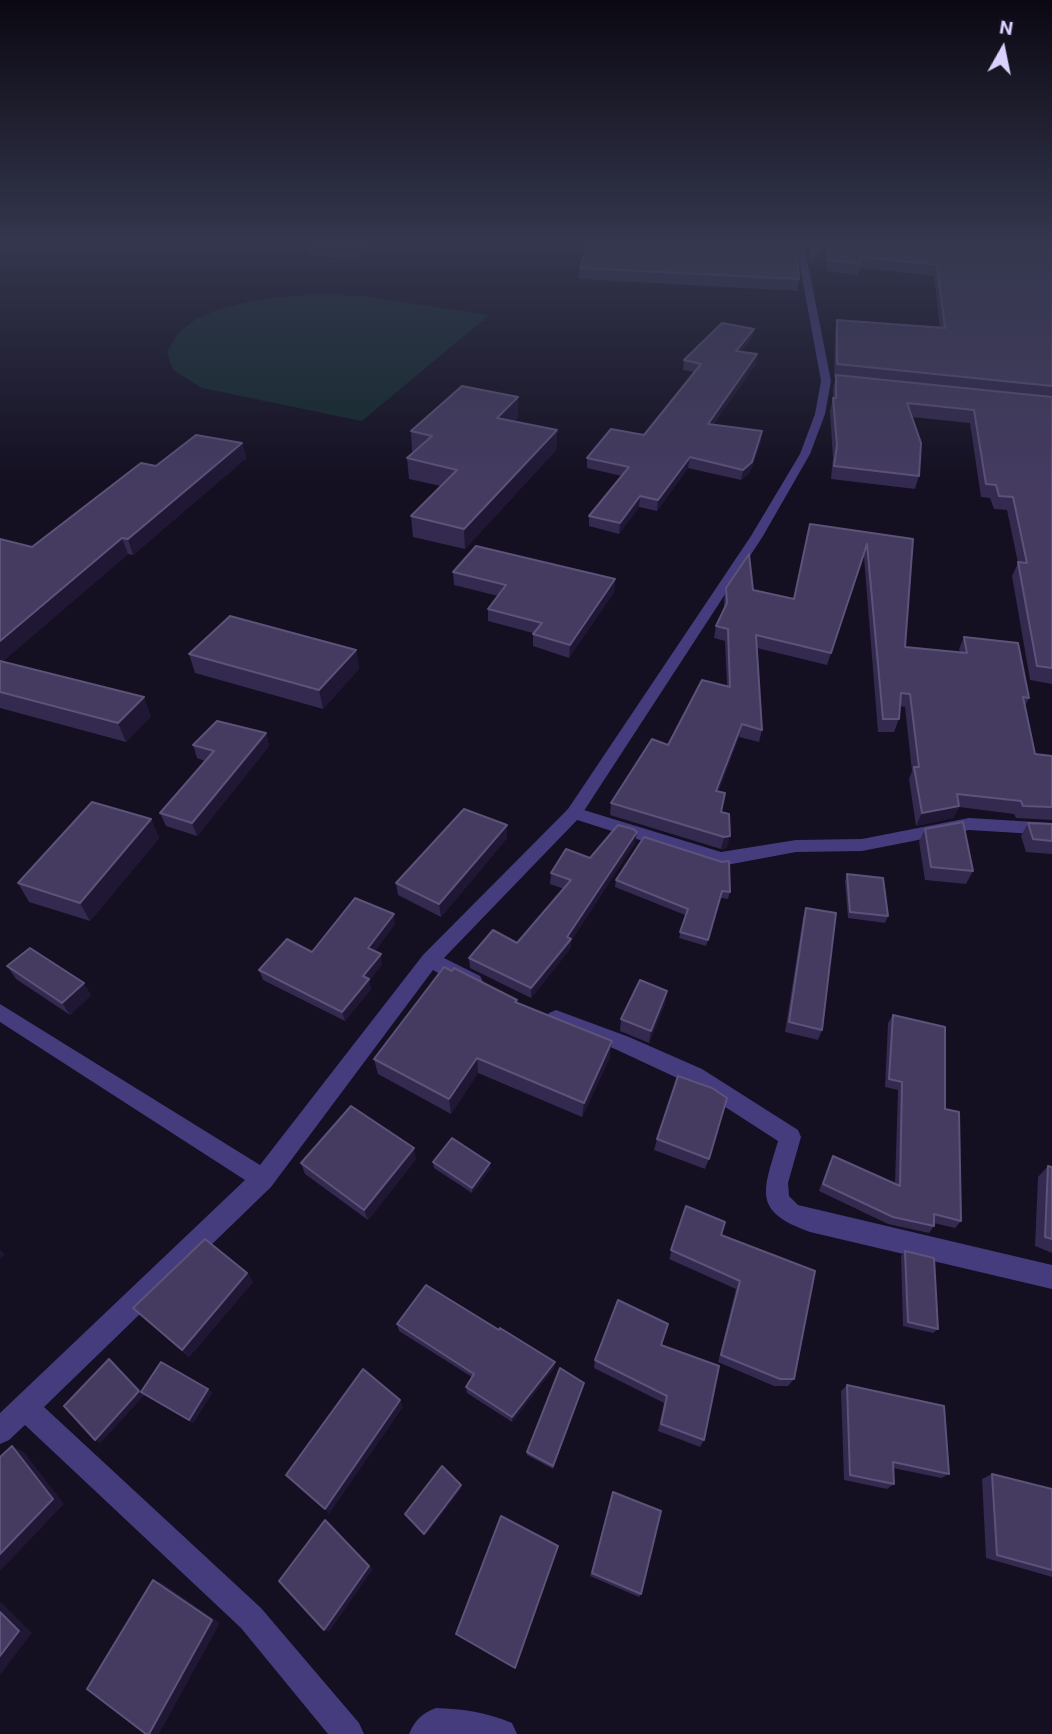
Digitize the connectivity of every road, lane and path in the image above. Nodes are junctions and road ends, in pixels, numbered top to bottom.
1 (819, 325) edge
2 (574, 813) junction
3 (1052, 829) edge
4 (430, 960) junction
5 (491, 991) edge
6 (0, 1012) edge
7 (539, 1013) edge
8 (262, 1179) junction
9 (1052, 1277) edge
10 (25, 1407) junction
11 (0, 1431) edge
12 (348, 1734) edge
13 (425, 1734) edge
14 (501, 1734) edge

1 - 2 street
2 - 3 street
2 - 4 street
4 - 5 street
4 - 8 street
6 - 8 street
7 - 9 street
8 - 10 street
10 - 11 street
10 - 12 street
13 - 14 street

